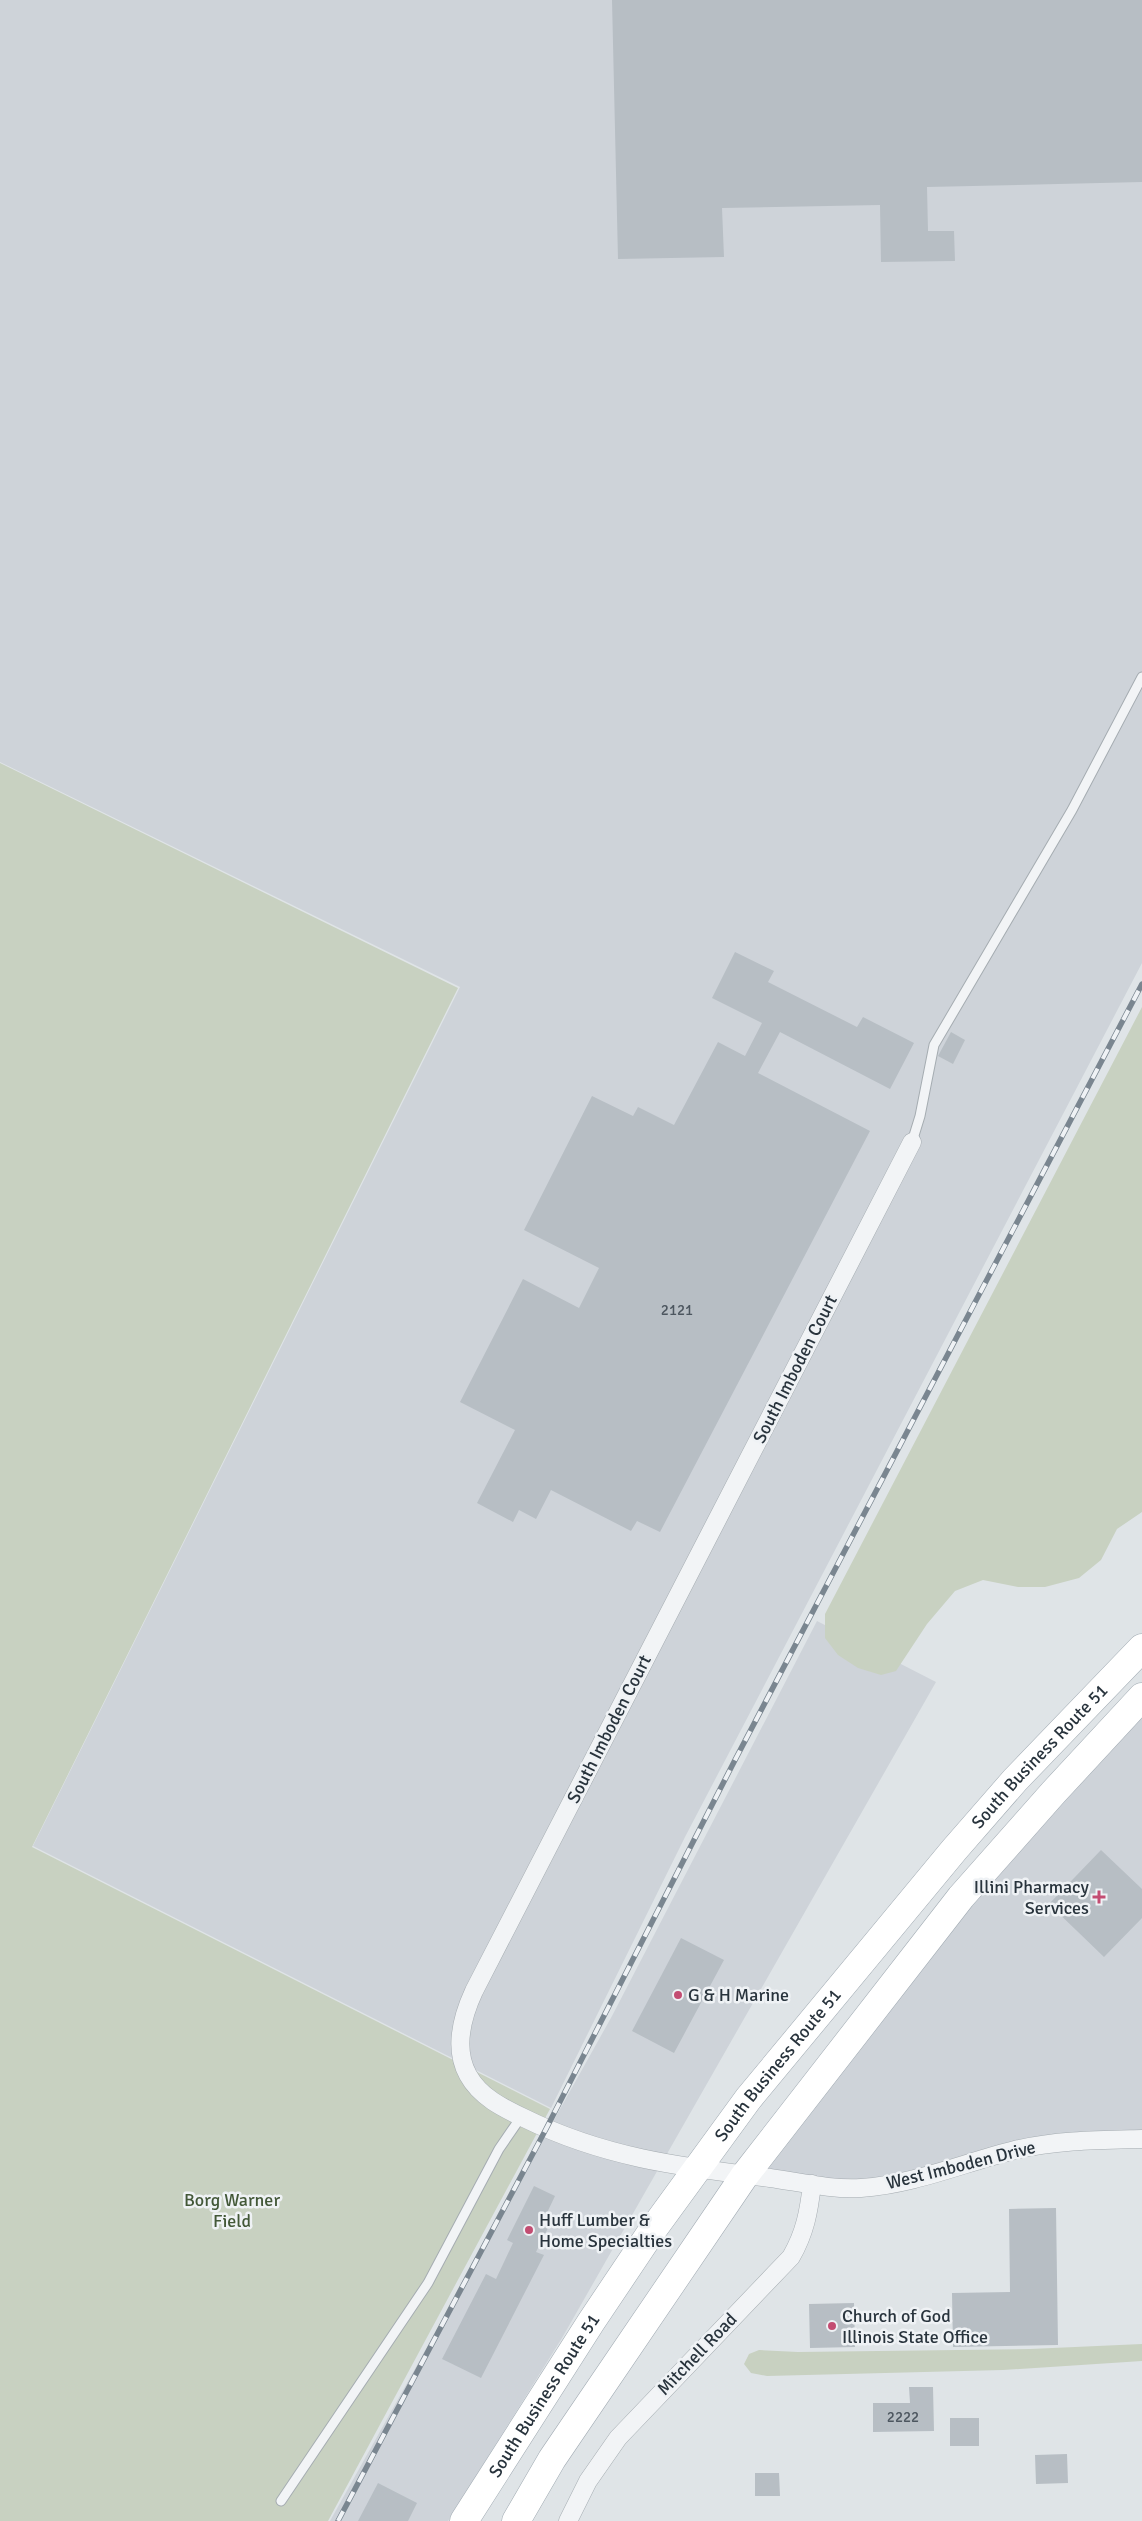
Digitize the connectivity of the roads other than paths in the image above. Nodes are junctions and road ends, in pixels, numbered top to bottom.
1 (1142, 677) edge
2 (912, 1142) joint
3 (1142, 1648) edge
4 (1142, 1697) edge
5 (521, 2117) junction
6 (1142, 2139) edge
7 (721, 2172) junction
8 (812, 2184) junction
9 (281, 2501) dead end
10 (464, 2521) edge
11 (516, 2521) edge
12 (568, 2521) edge

1 - 2 lane
2 - 5 street, South Imboden Court
3 - 7 main road, South Business Route 51
4 - 7 main road, South Business Route 51
5 - 7 street, South Imboden Court
5 - 9 lane
6 - 8 street, West Imboden Drive
7 - 8 street, West Imboden Drive
7 - 10 main road, South Business Route 51
7 - 11 main road, South Business Route 51
8 - 12 street, Mitchell Road

